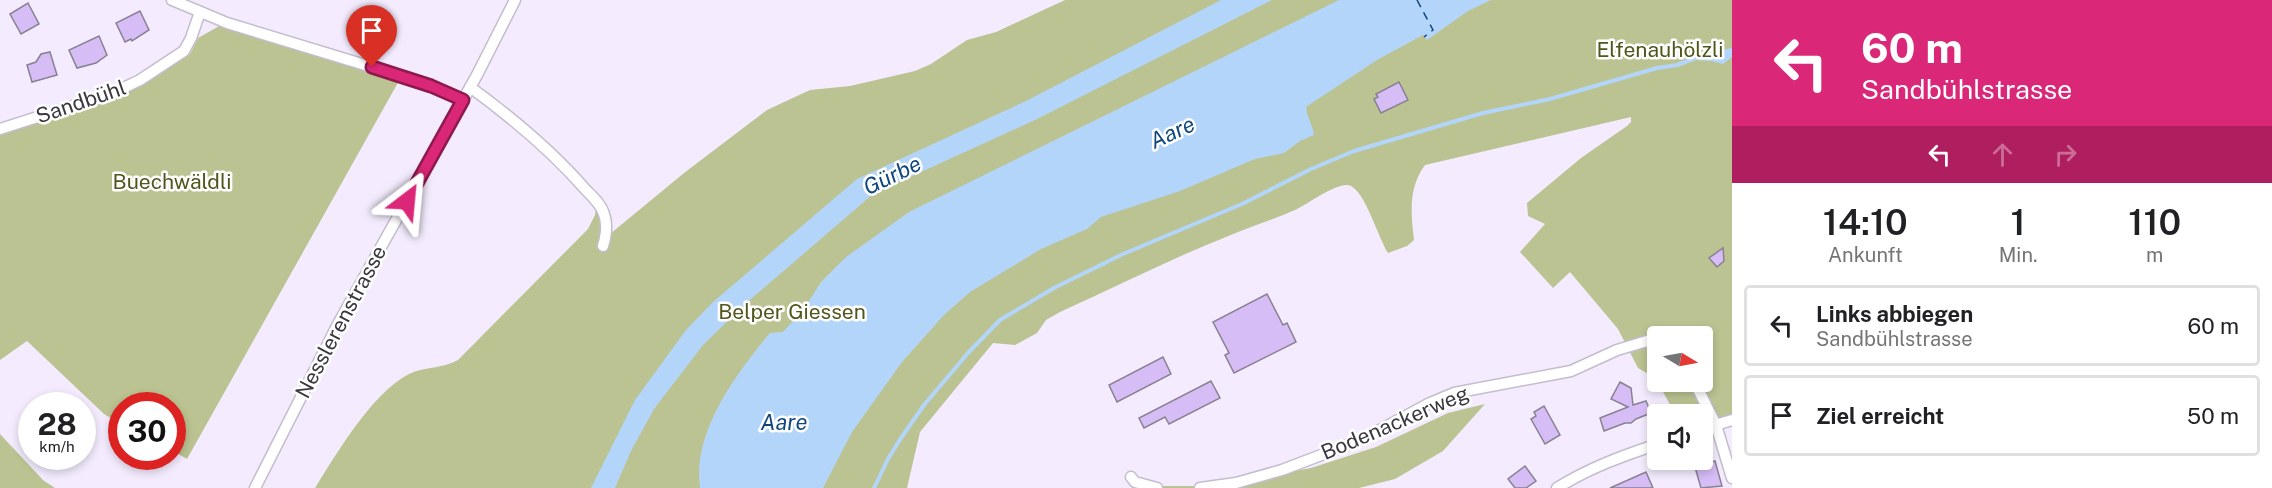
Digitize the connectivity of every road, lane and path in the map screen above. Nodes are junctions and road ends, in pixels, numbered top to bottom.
1 (172, 0) edge
2 (515, 0) edge
3 (200, 12) junction
4 (471, 87) junction
5 (463, 100) junction
6 (0, 129) edge
7 (603, 246) dead end
8 (1647, 341) edge
9 (1700, 392) edge
10 (1732, 420) edge
11 (1716, 425) junction
12 (1713, 426) edge
13 (1647, 448) edge
14 (1131, 477) dead end
15 (1732, 478) edge
16 (255, 488) edge
17 (1157, 488) edge
18 (1200, 488) edge
19 (1557, 488) edge

1 - 3 street
2 - 4 street, Nesslerenstrasse
3 - 5 street
3 - 6 street, Sandbühl
4 - 5 street, Nesslerenstrasse
4 - 7 street
5 - 16 street, Nesslerenstrasse
8 - 18 street, Bodenackerweg
9 - 11 street
10 - 11 street
11 - 12 street
11 - 15 street
13 - 19 street
14 - 17 street

